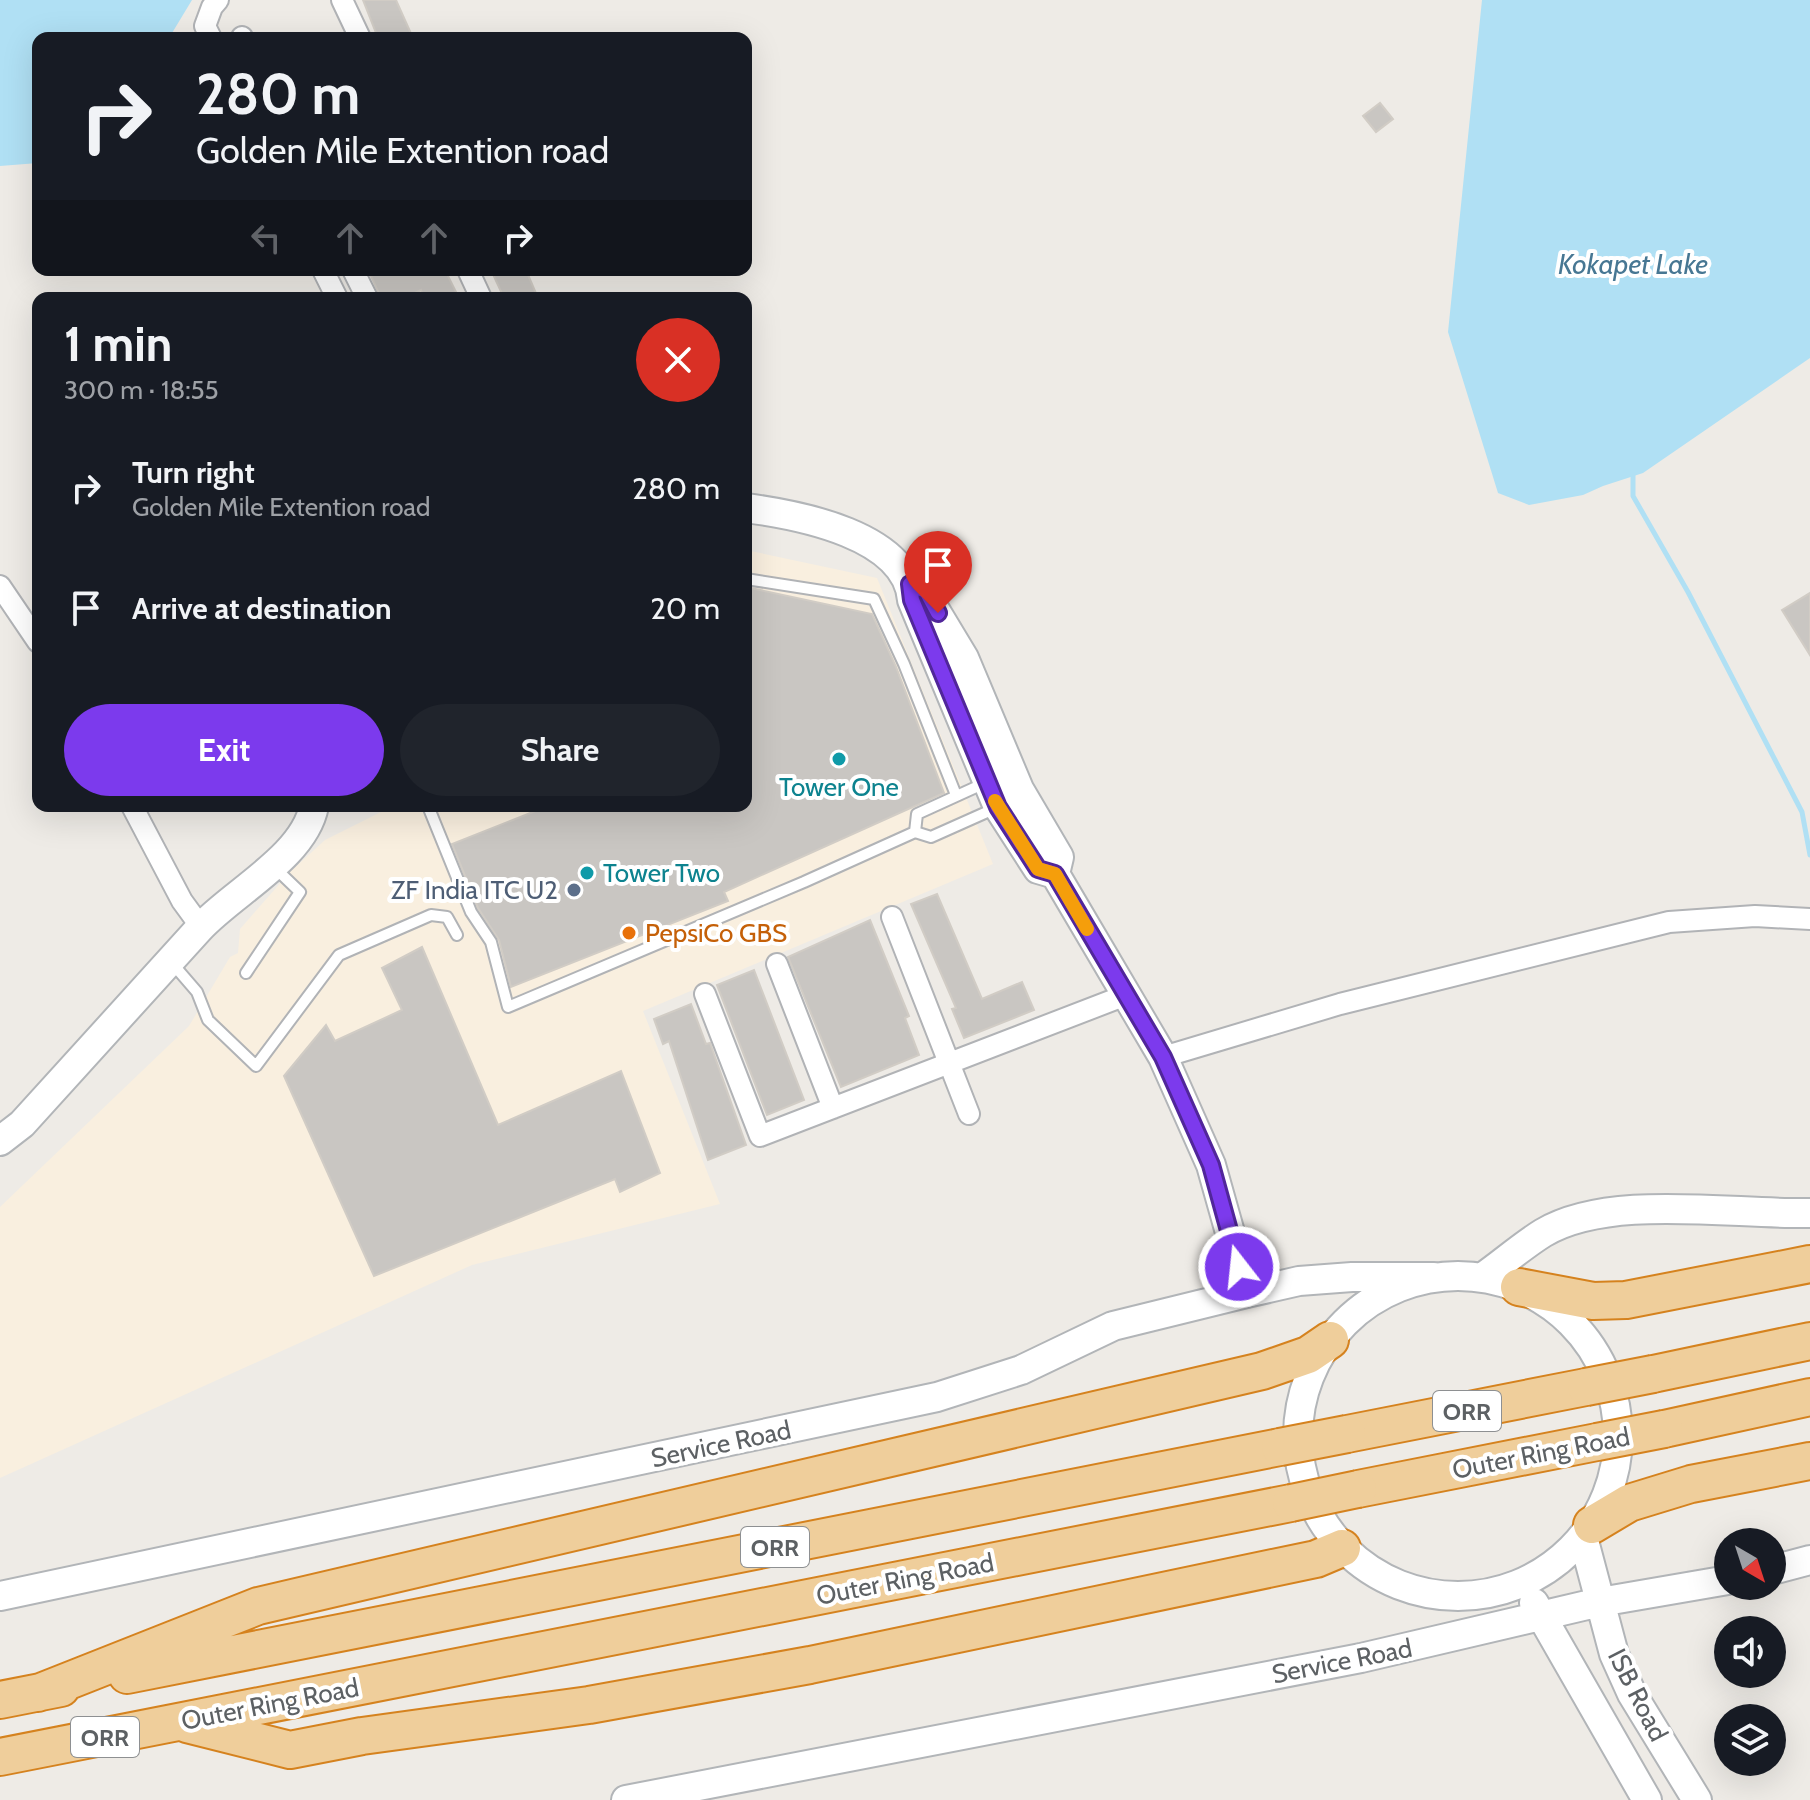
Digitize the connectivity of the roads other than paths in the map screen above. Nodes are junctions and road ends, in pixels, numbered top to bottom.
1 (218, 0) edge
2 (342, 0) edge
3 (208, 32) edge
4 (357, 32) edge
5 (752, 509) edge
6 (752, 580) edge
7 (910, 584) junction
8 (0, 586) edge
9 (32, 633) edge
10 (956, 795) junction
11 (992, 795) junction
12 (135, 812) edge
13 (313, 812) edge
14 (430, 812) edge
15 (915, 832) junction
16 (273, 865) junction
17 (1055, 874) junction
18 (892, 917) dead end
19 (1805, 919) edge
20 (201, 927) junction
21 (457, 935) dead end
22 (171, 962) junction
23 (777, 964) dead end
24 (246, 973) dead end
25 (705, 994) dead end
26 (1126, 995) junction
27 (1163, 1057) junction
28 (949, 1064) junction
29 (833, 1108) junction
30 (969, 1114) dead end
31 (0, 1141) edge
32 (1810, 1213) edge
33 (1810, 1264) edge
34 (1434, 1277) junction
35 (1483, 1277) junction
36 (1519, 1287) junction
37 (1247, 1293) junction
38 (1330, 1340) junction
39 (1810, 1341) edge
40 (1810, 1397) edge
41 (1810, 1461) edge
42 (1587, 1531) junction
43 (1342, 1548) junction
44 (1810, 1560) edge
45 (1786, 1566) edge
46 (1522, 1582) junction
47 (1714, 1582) edge
48 (0, 1596) edge
49 (1600, 1602) junction
50 (1542, 1617) junction
51 (38, 1693) junction
52 (0, 1700) edge
53 (177, 1722) junction
54 (0, 1757) edge
55 (626, 1800) edge
56 (1647, 1800) edge
57 (1697, 1800) edge

1 - 3 street
2 - 4 street
5 - 7 main road
6 - 10 lane
7 - 11 main road
7 - 17 main road
8 - 9 street
10 - 11 lane
10 - 15 lane
11 - 15 lane
11 - 17 main road
12 - 20 street
13 - 16 main road
14 - 15 lane
16 - 20 main road
16 - 24 lane
17 - 26 main road
18 - 28 street
19 - 27 street
20 - 22 main road
21 - 22 lane
22 - 31 main road
23 - 29 street
25 - 29 street
26 - 27 main road
26 - 28 street
27 - 37 main road
28 - 29 street
28 - 30 street
32 - 35 main road
33 - 36 highway
34 - 35 main road, Service Road
34 - 37 main road, Service Road
34 - 38 main road
35 - 36 main road, Service Road
36 - 42 main road, Service Road
37 - 48 main road, Service Road
38 - 43 main road
38 - 51 highway, ORR
39 - 51 highway, ORR, bridge
40 - 53 highway, Outer Ring Road / ORR, bridge
41 - 42 highway
42 - 46 main road
42 - 49 main road, ISB Road
43 - 46 main road
43 - 53 highway
44 - 45 main road
46 - 50 main road, ISB Road
47 - 49 main road, Service Road
49 - 50 main road, Service Road
49 - 57 main road, ISB Road
50 - 55 main road, Service Road
50 - 56 main road, ISB Road
51 - 52 highway, ORR
53 - 54 highway, Outer Ring Road / ORR

